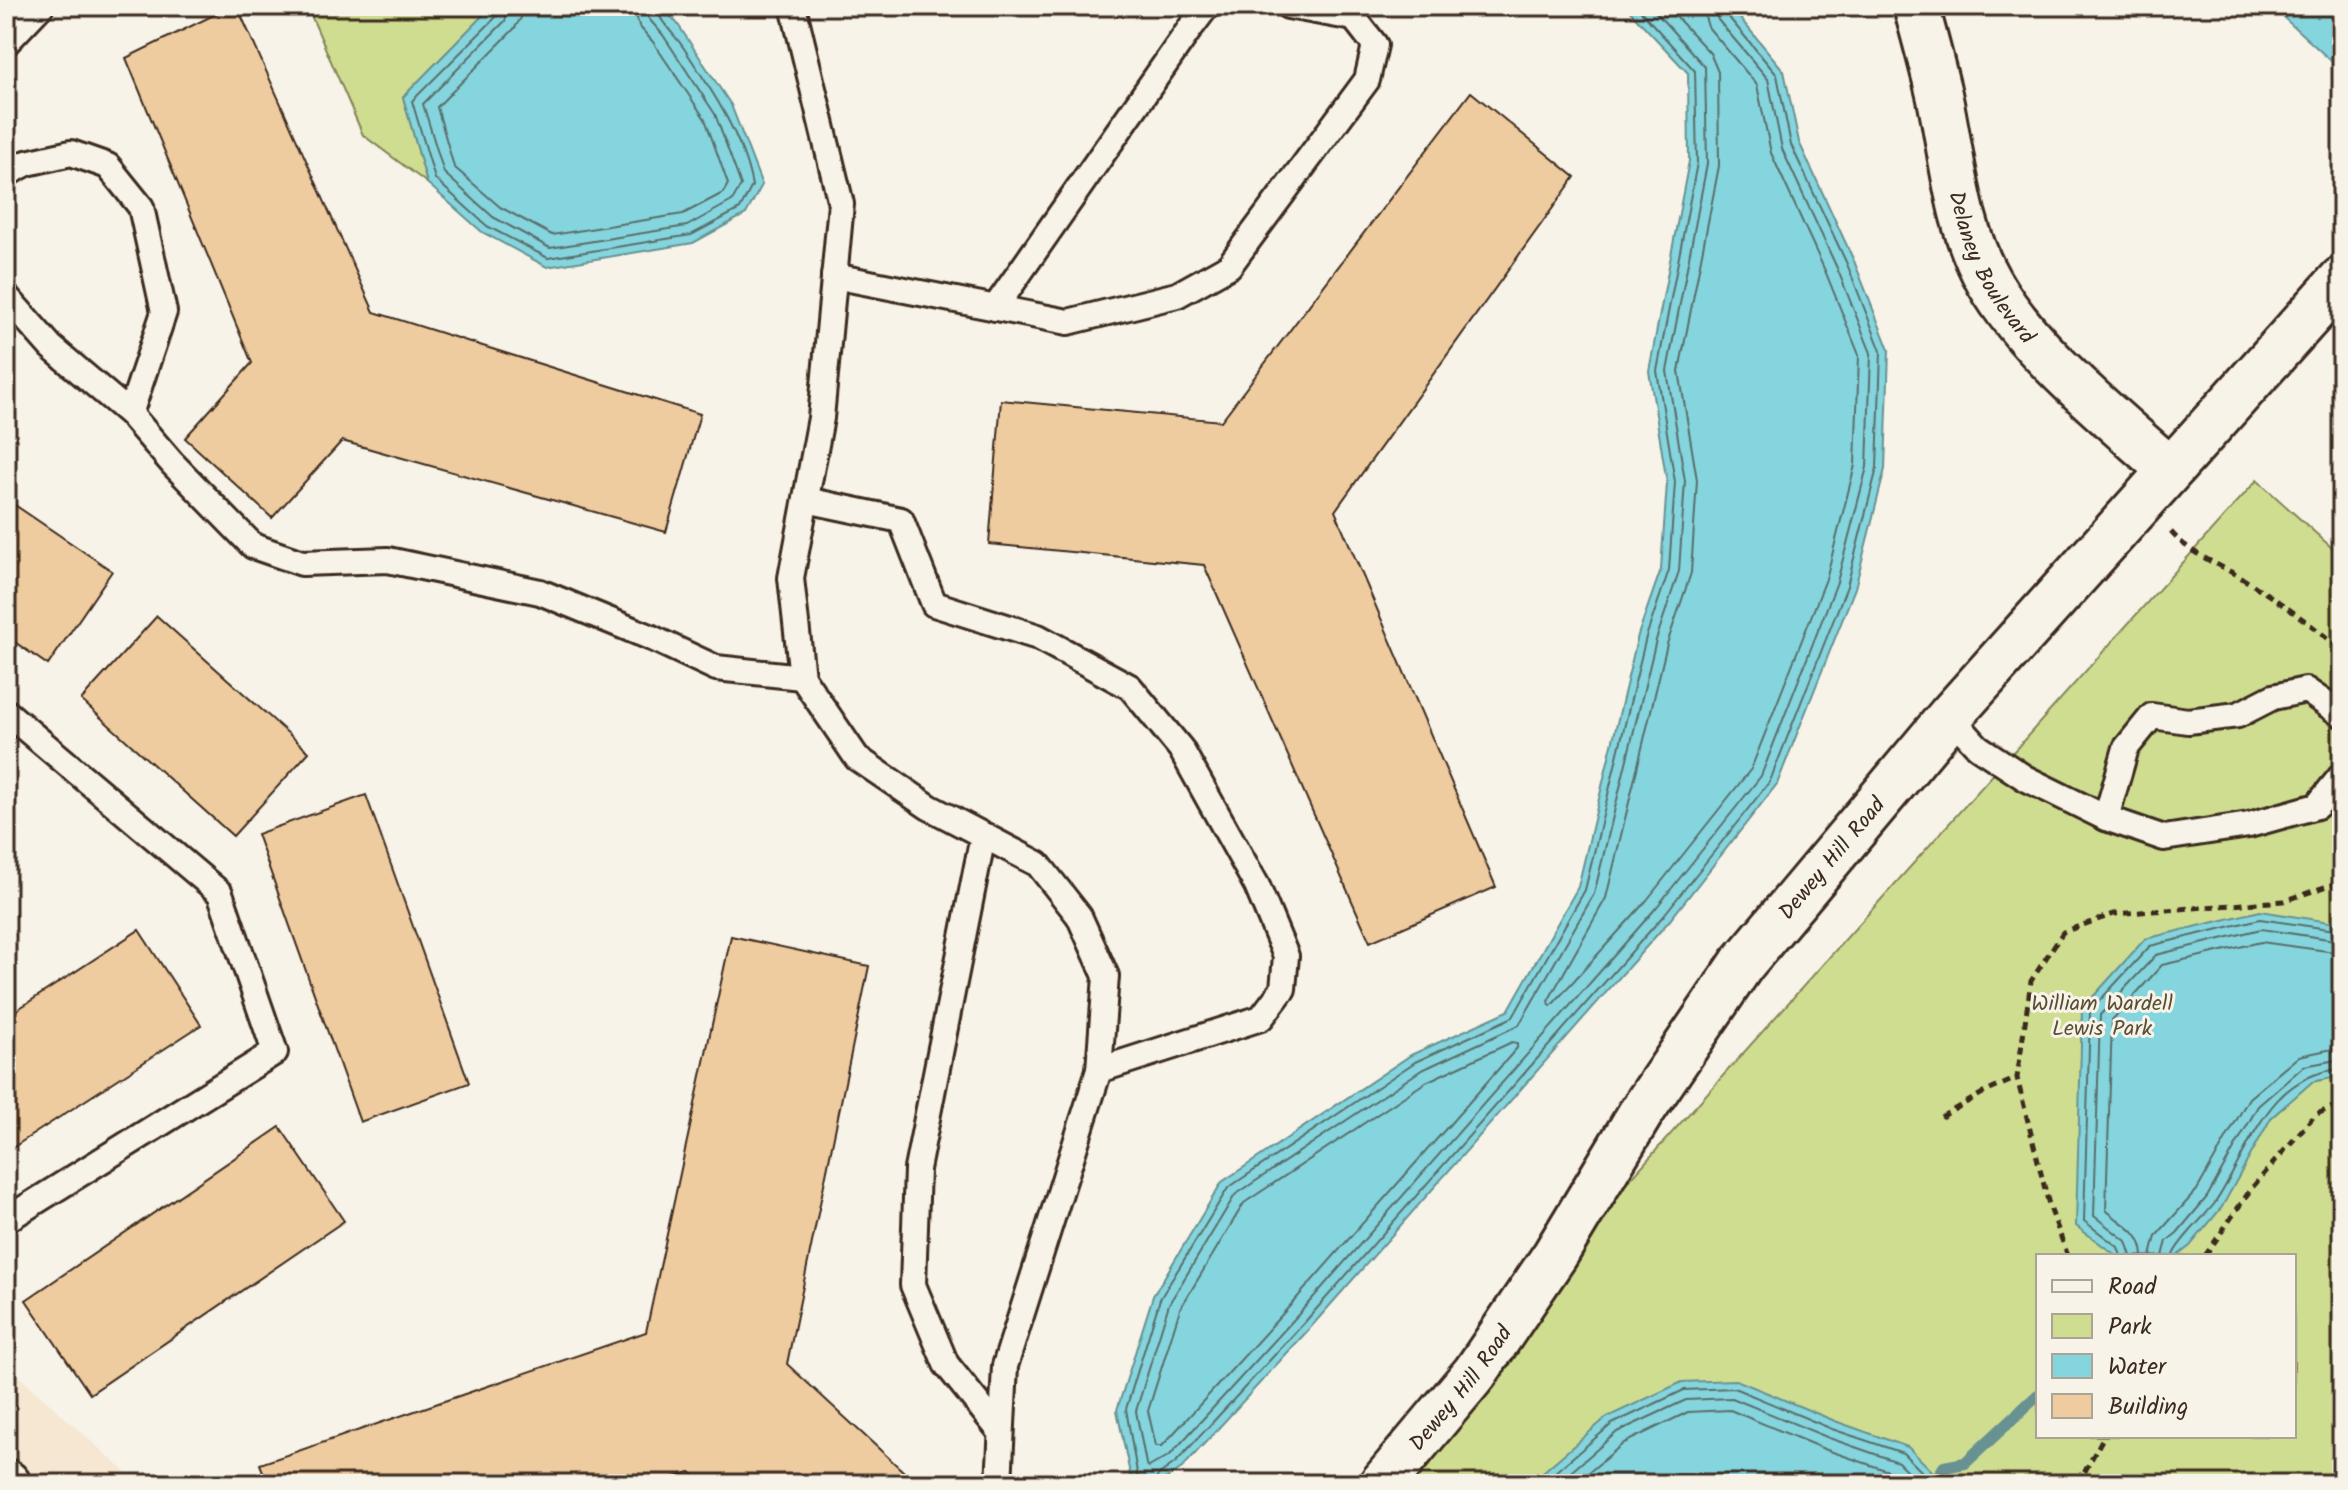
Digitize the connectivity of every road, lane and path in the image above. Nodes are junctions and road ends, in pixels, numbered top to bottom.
1 (41, 6) edge
2 (793, 6) edge
3 (1209, 6) edge
4 (1288, 6) edge
5 (1916, 6) edge
6 (6, 43) edge
7 (6, 174) edge
8 (834, 276) junction
9 (2342, 279) edge
10 (6, 296) edge
11 (995, 308) junction
12 (130, 414) junction
13 (2156, 486) junction
14 (806, 500) junction
15 (2342, 650) edge
16 (802, 677) junction
17 (6, 712) edge
18 (2342, 715) edge
19 (1950, 716) junction
20 (2342, 775) edge
21 (2106, 818) junction
22 (983, 836) junction
23 (2342, 881) edge
24 (1099, 1070) junction
25 (2017, 1078) junction
26 (2342, 1103) edge
27 (1941, 1117) dead end
28 (6, 1220) edge
29 (2067, 1254) edge
30 (2206, 1254) edge
31 (1000, 1431) junction
32 (2103, 1438) edge
33 (999, 1484) edge
34 (1382, 1484) edge
35 (2078, 1484) edge

1 - 6 lane
2 - 8 lane
3 - 11 lane
4 - 11 lane
5 - 13 street, Delaney Boulevard
7 - 12 lane
8 - 11 lane
8 - 14 lane
9 - 13 street, Dewey Hill Road
10 - 12 lane
12 - 16 lane
13 - 15 path
13 - 19 street, Dewey Hill Road
14 - 16 lane
14 - 24 lane
16 - 22 lane
17 - 28 lane
18 - 21 lane
19 - 21 lane
19 - 34 street, Dewey Hill Road
20 - 21 lane
22 - 24 lane
22 - 31 lane
23 - 25 path
24 - 31 lane
25 - 27 path
25 - 29 path
26 - 30 path
31 - 33 lane
32 - 35 path

